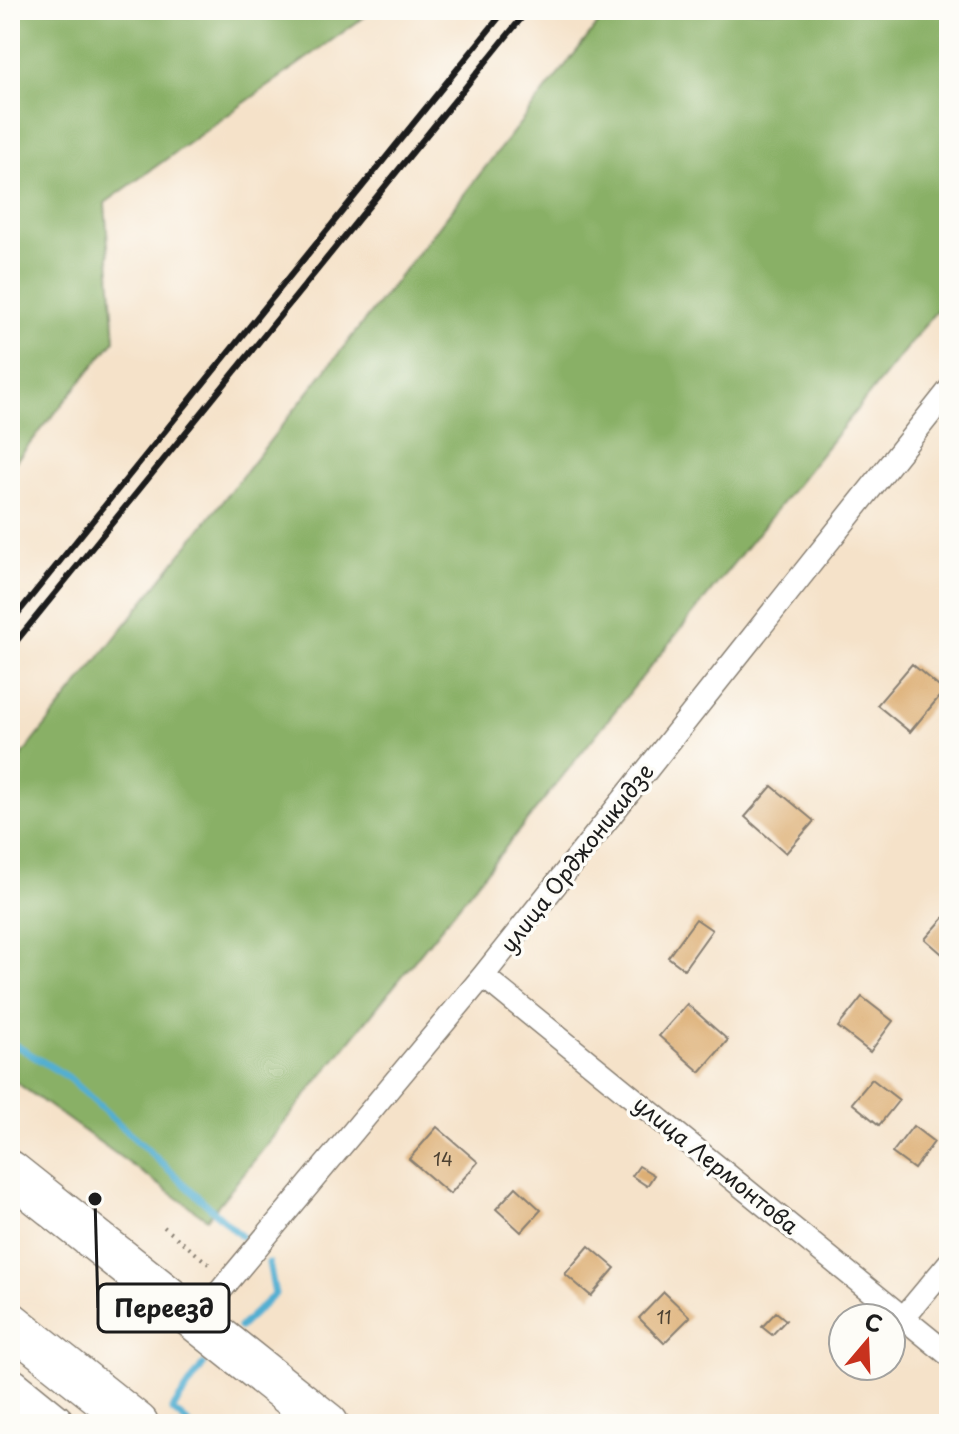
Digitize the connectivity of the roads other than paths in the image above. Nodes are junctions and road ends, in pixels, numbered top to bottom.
1 (949, 390) edge
2 (483, 976) junction
3 (10, 1172) edge
4 (949, 1263) edge
5 (885, 1302) edge
6 (907, 1313) edge
7 (196, 1320) junction
8 (907, 1320) edge
9 (10, 1323) edge
10 (949, 1355) edge
11 (10, 1389) edge
12 (53, 1424) edge
13 (137, 1424) edge
14 (327, 1424) edge

1 - 2 street, улица Орджоникидзе
2 - 5 street, улица Лермонтова
2 - 7 street, улица Орджоникидзе
3 - 7 highway
4 - 6 street
7 - 14 highway
8 - 10 street, улица Лермонтова
9 - 13 highway
11 - 12 highway

